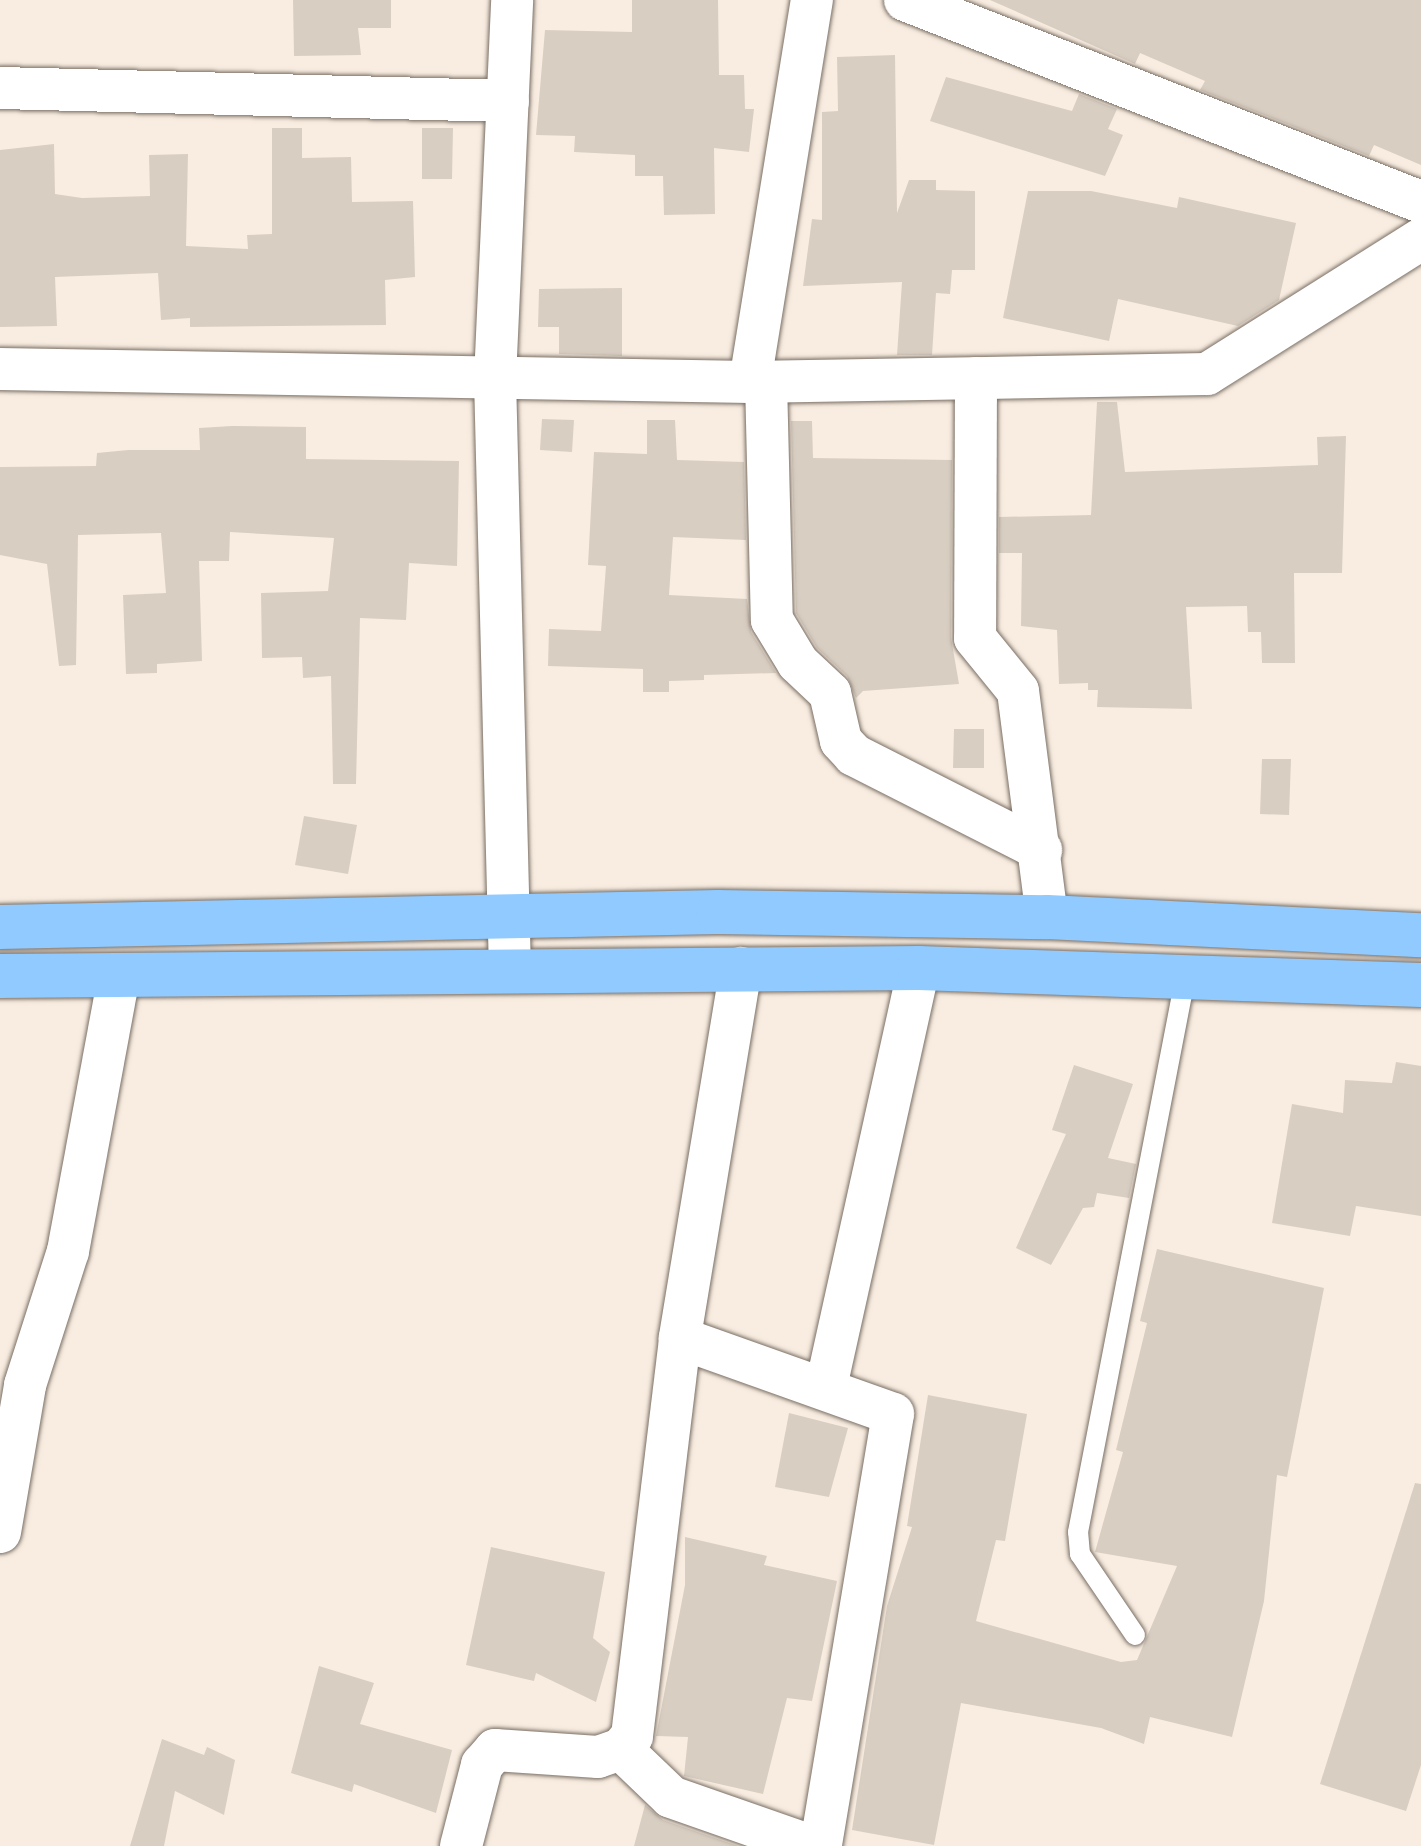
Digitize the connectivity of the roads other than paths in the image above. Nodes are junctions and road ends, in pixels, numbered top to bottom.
1 (512, 0) edge
2 (812, 0) edge
3 (905, 0) edge
4 (0, 88) edge
5 (508, 101) junction
6 (1421, 202) edge
7 (1421, 239) edge
8 (0, 369) edge
9 (976, 378) junction
10 (495, 379) junction
11 (758, 382) junction
12 (1041, 850) junction
13 (507, 916) junction
14 (1047, 917) junction
15 (0, 927) edge
16 (1421, 935) edge
17 (741, 968) junction
18 (919, 968) junction
19 (510, 971) junction
20 (1186, 974) junction
21 (119, 975) junction
22 (0, 976) edge
23 (1421, 985) edge
24 (680, 1338) junction
25 (826, 1387) junction
26 (0, 1532) edge
27 (1135, 1635) dead end
28 (621, 1749) junction
29 (740, 1835) edge
30 (461, 1846) edge
31 (811, 1846) edge
32 (821, 1846) edge

1 - 5 street
2 - 11 street
3 - 6 street
4 - 5 street
5 - 10 street
7 - 9 street
8 - 10 street
9 - 11 street
9 - 12 street
10 - 11 street
10 - 13 street
11 - 12 street
12 - 14 street
13 - 14 highway
13 - 15 highway
13 - 19 street
14 - 16 highway
17 - 18 highway
17 - 19 highway
17 - 24 street
18 - 20 highway
18 - 25 street
19 - 21 highway
20 - 23 highway
20 - 27 lane
21 - 22 highway
21 - 26 street
24 - 25 street
24 - 28 street
25 - 32 street
28 - 29 street
28 - 30 street
29 - 31 street

